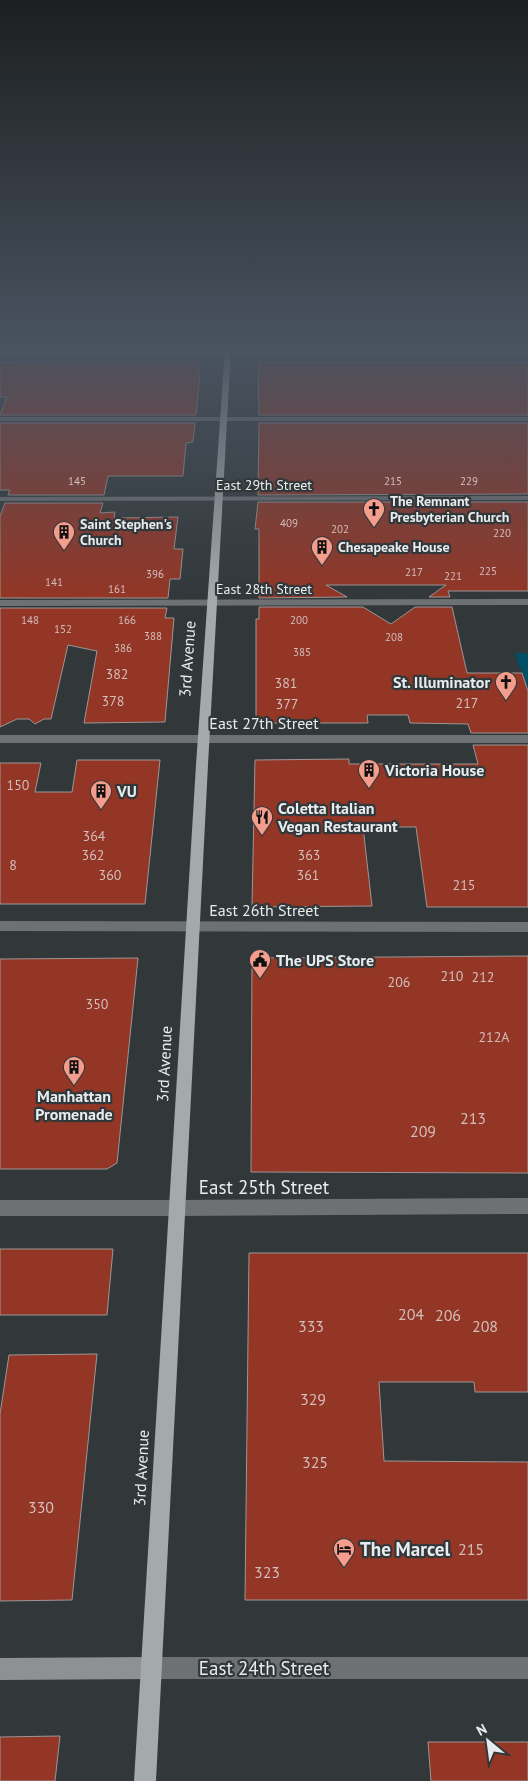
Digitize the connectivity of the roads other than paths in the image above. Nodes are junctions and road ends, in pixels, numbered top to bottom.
1 (223, 432) edge
2 (528, 498) edge
3 (0, 499) edge
4 (219, 499) junction
5 (528, 602) edge
6 (0, 603) edge
7 (212, 603) junction
8 (0, 739) edge
9 (204, 739) junction
10 (528, 739) edge
11 (0, 926) edge
12 (193, 926) junction
13 (528, 927) edge
14 (528, 1206) edge
15 (0, 1208) edge
16 (177, 1208) junction
17 (151, 1668) junction
18 (528, 1668) edge
19 (0, 1669) edge
20 (145, 1781) edge

1 - 4 main road, 3rd Avenue
2 - 4 street, East 29th Street
3 - 4 street, East 29th Street
4 - 7 main road, 3rd Avenue
5 - 7 street, East 28th Street
6 - 7 street, East 28th Street
7 - 9 main road, 3rd Avenue
8 - 9 street, East 27th Street
9 - 10 street, East 27th Street
9 - 12 main road, 3rd Avenue
11 - 12 street, East 26th Street
12 - 13 street, East 26th Street
12 - 16 main road, 3rd Avenue
14 - 16 street, East 25th Street
15 - 16 street, East 25th Street
16 - 17 main road, 3rd Avenue
17 - 18 street, East 24th Street
17 - 19 main road, East 24th Street
17 - 20 main road, 3rd Avenue

